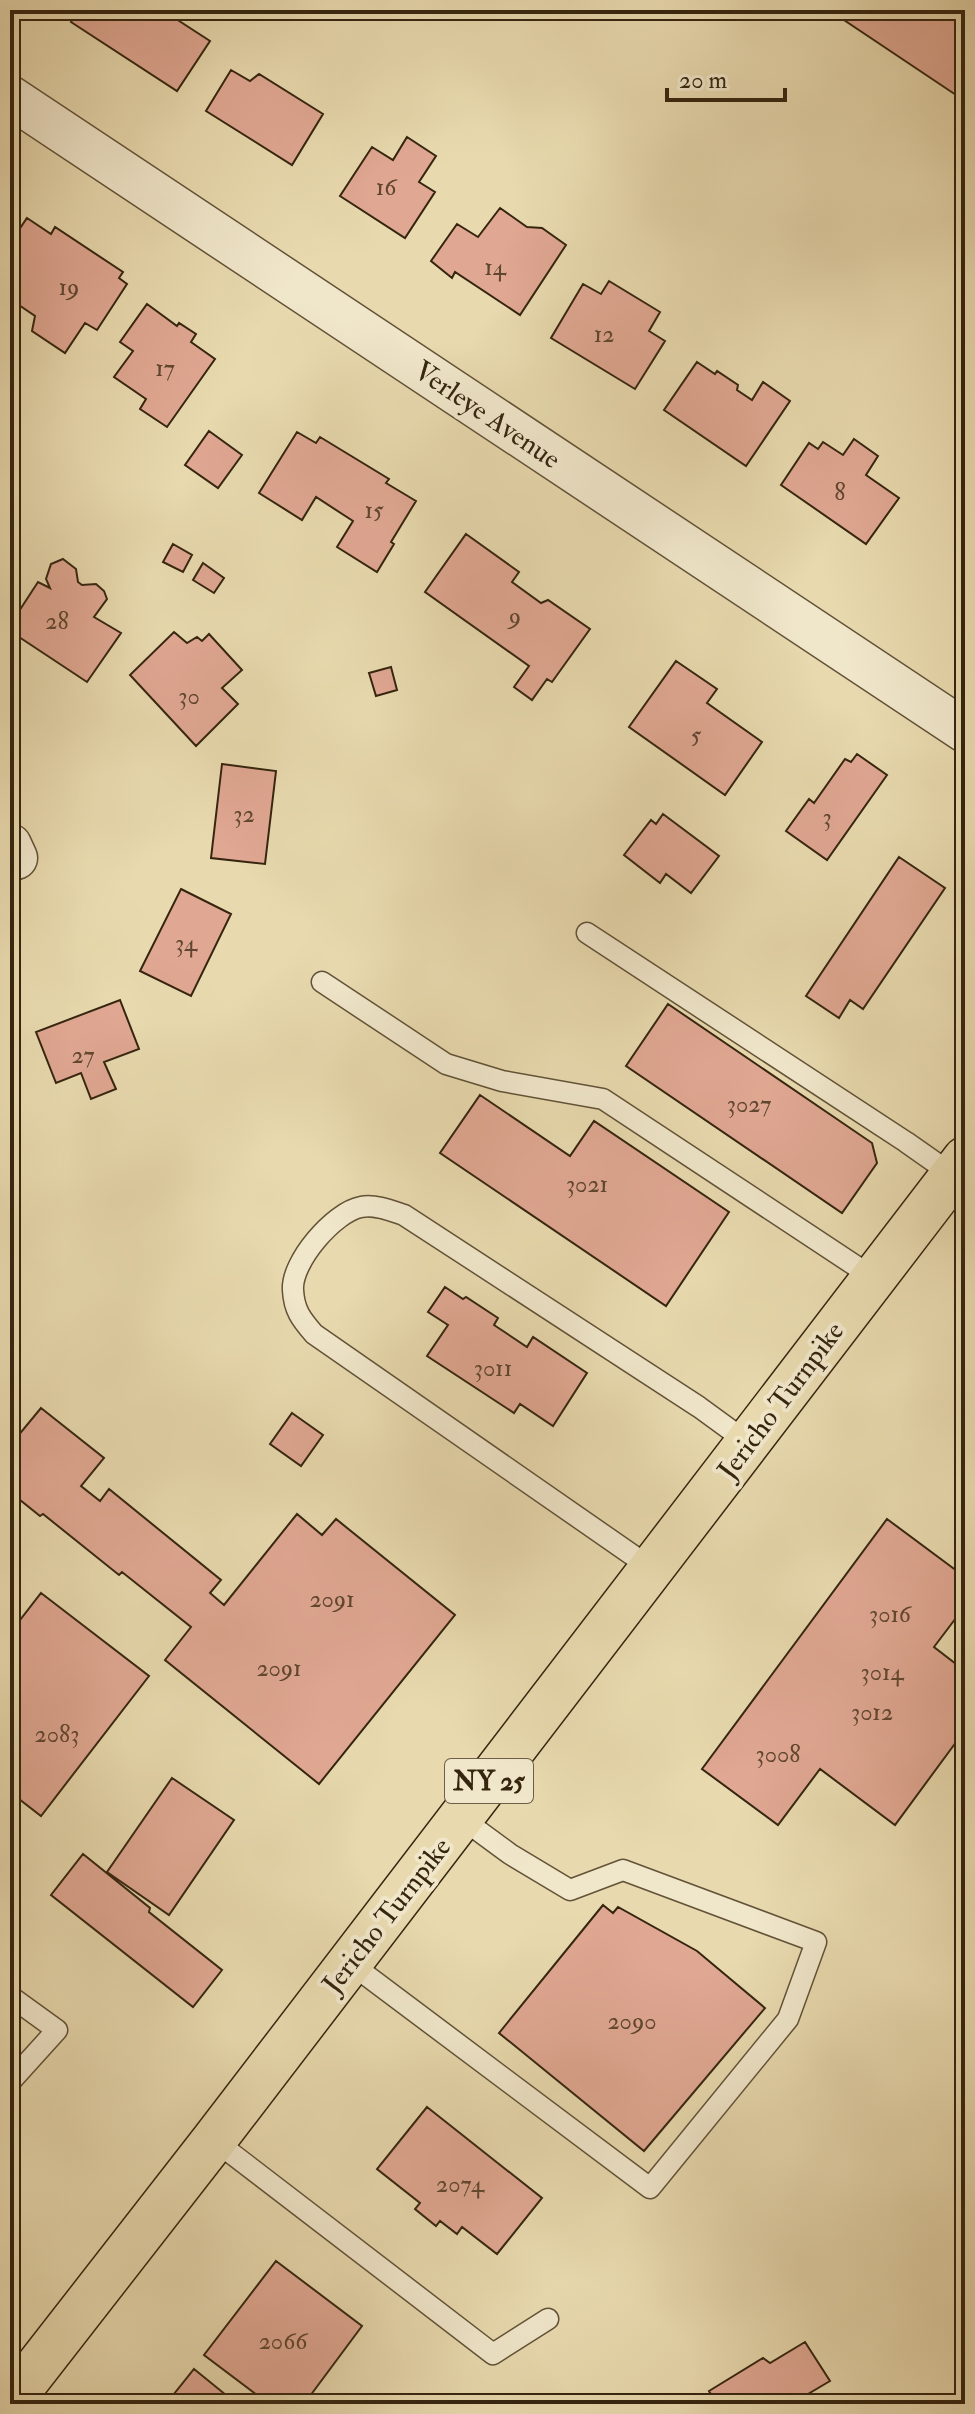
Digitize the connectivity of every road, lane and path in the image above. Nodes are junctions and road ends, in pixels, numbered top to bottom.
1 (10, 97) edge
2 (965, 731) edge
3 (587, 933) dead end
4 (322, 982) dead end
5 (959, 1167) edge
6 (874, 1278) junction
7 (747, 1442) junction
8 (651, 1568) junction
9 (461, 1818) junction
10 (350, 1963) junction
11 (10, 1996) edge
12 (10, 2082) edge
13 (214, 2140) junction
14 (548, 2319) dead end
15 (15, 2385) edge

1 - 2 street, Verleye Avenue
3 - 5 lane
4 - 6 lane
5 - 6 main road, Jericho Turnpike / NY 25
6 - 7 main road, Jericho Turnpike / NY 25
7 - 8 main road, Jericho Turnpike / NY 25
7 - 8 lane
8 - 9 main road, Jericho Turnpike / NY 25
9 - 10 main road, Jericho Turnpike / NY 25
9 - 10 lane
10 - 13 main road, Jericho Turnpike / NY 25
11 - 12 lane
13 - 14 lane
13 - 15 main road, Jericho Turnpike / NY 25

